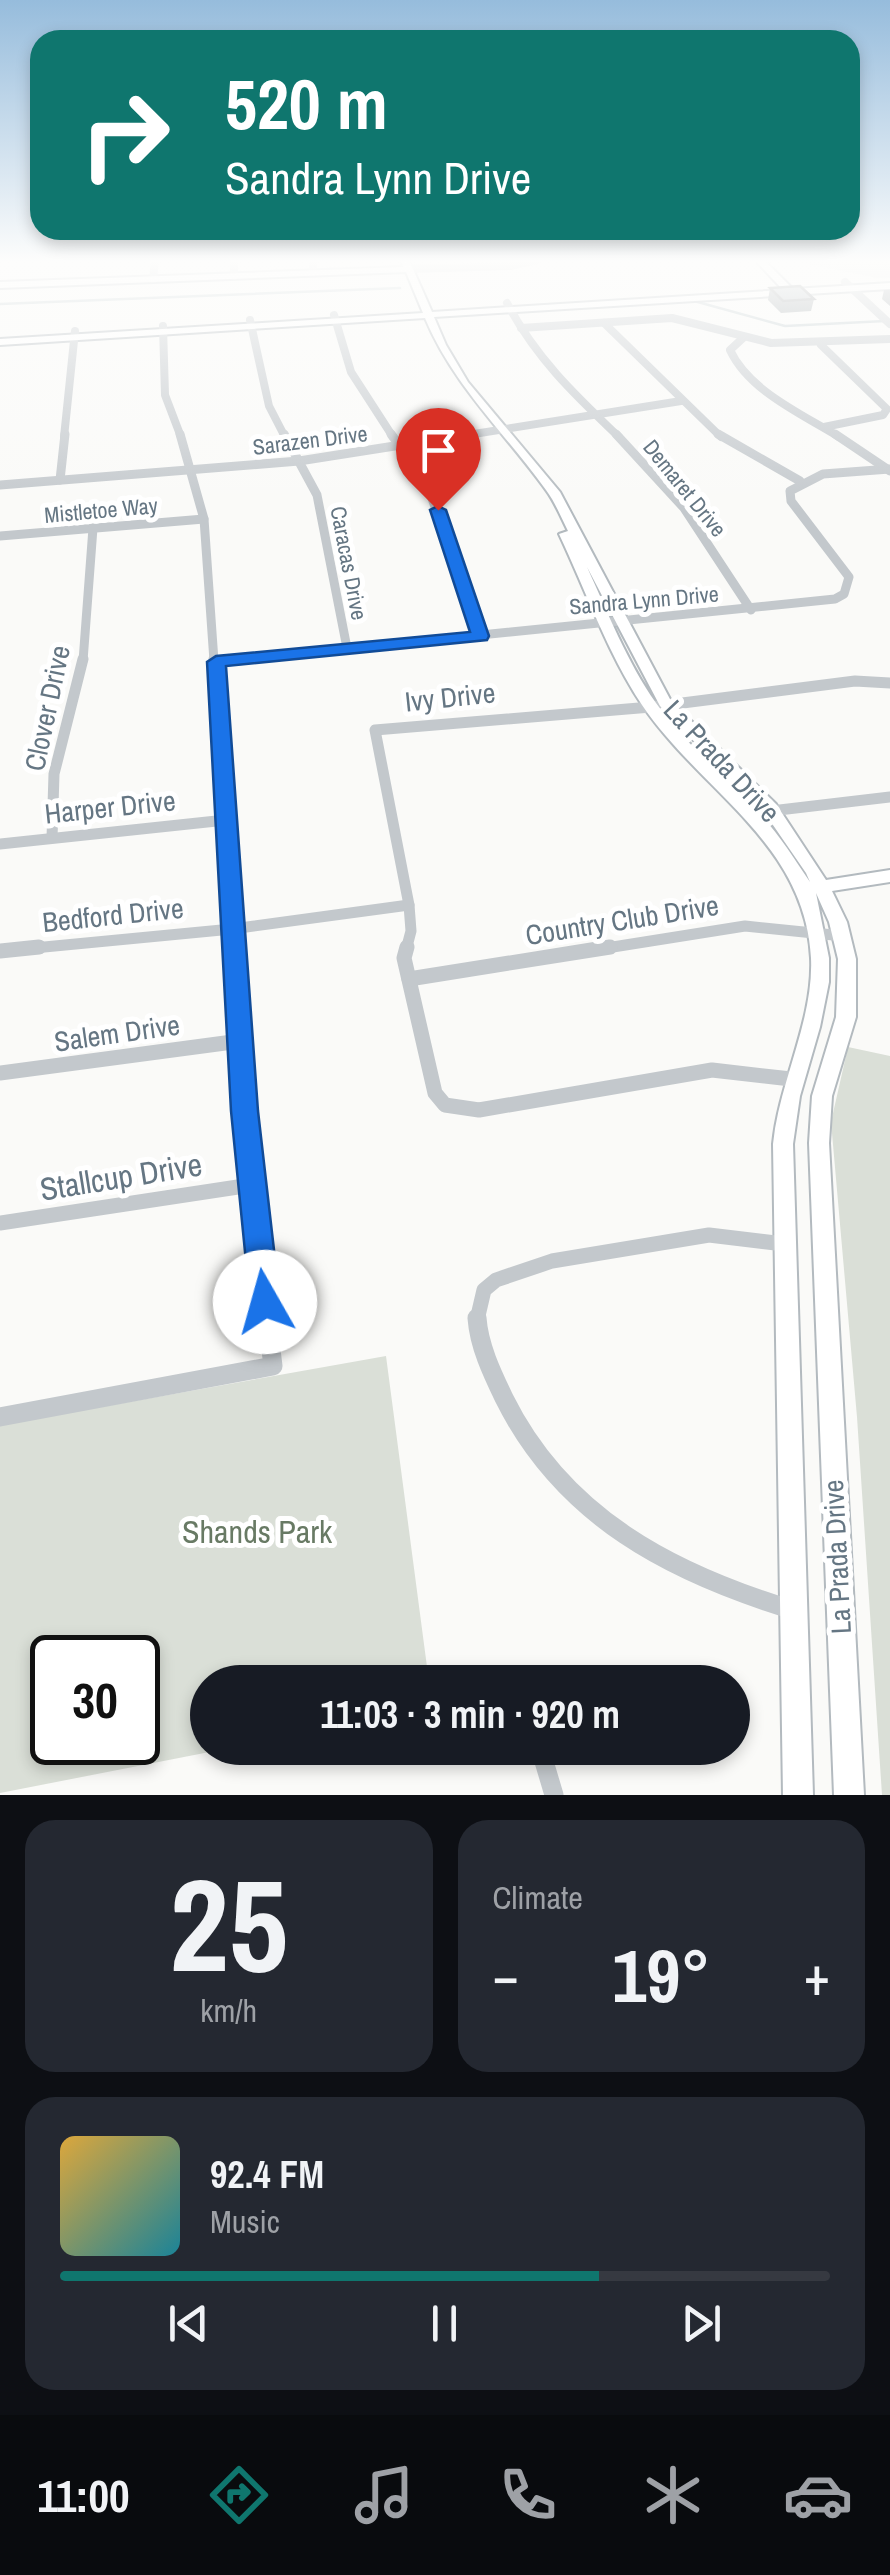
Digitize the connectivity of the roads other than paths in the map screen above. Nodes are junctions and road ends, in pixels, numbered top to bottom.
1 (74, 344) edge
2 (163, 344) edge
3 (254, 344) edge
4 (342, 344) edge
5 (436, 344) edge
6 (531, 344) edge
7 (625, 344) edge
8 (737, 344) edge
9 (818, 344) edge
10 (821, 344) junction
11 (824, 344) edge
12 (681, 401) junction
13 (596, 415) junction
14 (822, 428) junction
15 (501, 430) junction
16 (397, 446) junction
17 (299, 461) junction
18 (890, 469) edge
19 (194, 471) junction
20 (60, 480) junction
21 (800, 480) junction
22 (0, 485) edge
23 (204, 519) junction
24 (93, 528) junction
25 (0, 536) edge
26 (751, 610) junction
27 (626, 622) junction
28 (609, 624) junction
29 (480, 636) junction
30 (348, 648) junction
31 (216, 662) junction
32 (890, 683) edge
33 (658, 705) junction
34 (890, 797) edge
35 (762, 810) junction
36 (226, 820) junction
37 (52, 838) junction
38 (0, 844) edge
39 (890, 876) edge
40 (822, 886) junction
41 (801, 889) junction
42 (409, 905) junction
43 (232, 929) junction
44 (816, 933) junction
45 (843, 936) junction
46 (0, 951) edge
47 (409, 979) junction
48 (240, 1041) junction
49 (0, 1074) edge
50 (791, 1080) junction
51 (818, 1142) junction
52 (783, 1144) junction
53 (250, 1185) junction
54 (0, 1223) edge
55 (784, 1244) junction
56 (0, 1417) edge
57 (794, 1610) junction
58 (545, 1765) edge
59 (554, 1795) edge
60 (798, 1795) edge
61 (849, 1795) edge

1 - 20 street
2 - 19 street
3 - 17 street, Caracas Drive
4 - 16 street
5 - 15 main road, La Prada Drive
6 - 13 street, Demaret Drive
7 - 12 street
8 - 14 street
9 - 10 street
10 - 11 street
10 - 14 street
12 - 13 street, Sarazen Drive
12 - 21 street
13 - 15 street, Sarazen Drive
13 - 26 street, Demaret Drive
14 - 18 street
15 - 16 street, Sarazen Drive
15 - 27 main road, La Prada Drive
15 - 28 main road, La Prada Drive
16 - 17 street, Sarazen Drive
16 - 29 street
17 - 19 street, Sarazen Drive
17 - 30 street, Caracas Drive
18 - 21 street
19 - 20 street, Sarazen Drive
19 - 23 street
20 - 22 street, Sarazen Drive
21 - 26 street, Sandra Lynn Drive
23 - 24 street, Mistletoe Way
23 - 31 street
24 - 25 street, Mistletoe Way
24 - 37 street, Clover Drive
26 - 27 street, Sandra Lynn Drive
27 - 28 street, Sandra Lynn Drive
27 - 33 main road, La Prada Drive
28 - 29 street, Sandra Lynn Drive
28 - 33 main road, La Prada Drive
29 - 30 street, Sandra Lynn Drive
30 - 31 street, Sandra Lynn Drive
31 - 36 street
32 - 33 street, Ivy Drive
33 - 35 main road, La Prada Drive
33 - 42 street, Ivy Drive
34 - 35 street
35 - 40 main road, La Prada Drive
35 - 41 main road, La Prada Drive
36 - 37 street, Harper Drive
36 - 43 street
37 - 38 street, Harper Drive
39 - 40 main road
40 - 41 main road
40 - 45 main road, La Prada Drive
41 - 44 main road, La Prada Drive
42 - 43 street, Bedford Drive
42 - 47 street, Ivy Drive
43 - 46 street, Bedford Drive
43 - 48 street
44 - 45 street, Country Club Drive
44 - 47 street, Country Club Drive
44 - 50 main road, La Prada Drive
45 - 51 main road, La Prada Drive
47 - 50 street, Ivy Drive
48 - 49 street, Salem Drive
48 - 53 street
50 - 52 main road, La Prada Drive
51 - 52 main road
51 - 61 main road, La Prada Drive
52 - 55 main road, La Prada Drive
53 - 54 street, Stallcup Drive
53 - 56 street
55 - 57 main road, La Prada Drive
55 - 57 street
57 - 60 main road, La Prada Drive
58 - 59 street

